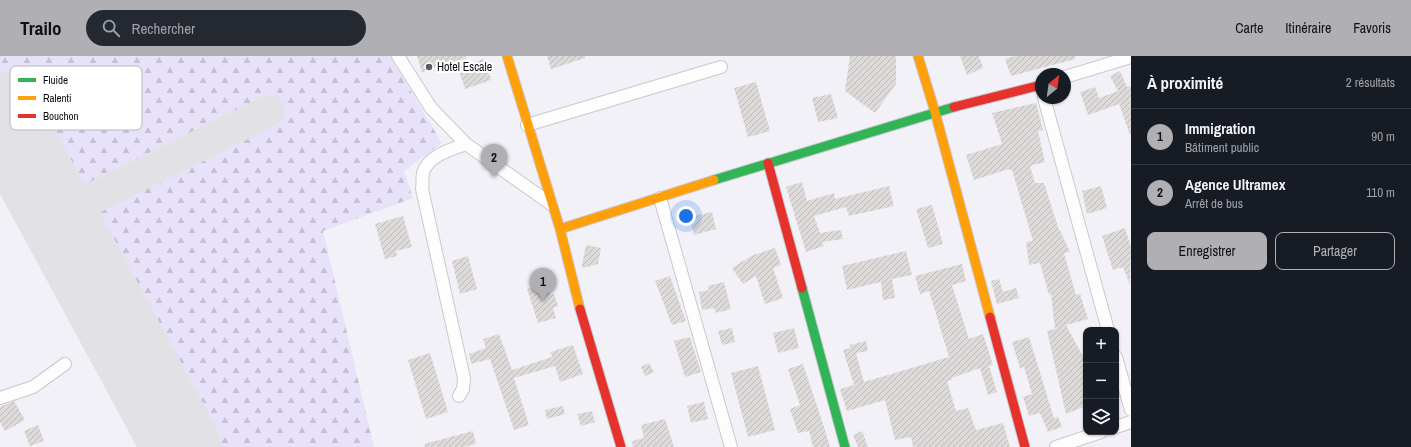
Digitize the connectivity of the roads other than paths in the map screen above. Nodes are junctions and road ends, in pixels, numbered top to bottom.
1 (398, 56) edge
2 (507, 56) edge
3 (918, 56) edge
4 (1131, 56) edge
5 (721, 66) dead end
6 (1071, 75) edge
7 (1035, 87) edge
8 (1046, 104) edge
9 (935, 112) junction
10 (527, 125) junction
11 (466, 144) junction
12 (768, 163) junction
13 (660, 198) junction
14 (551, 204) junction
15 (560, 230) junction
16 (1107, 327) edge
17 (1118, 363) edge
18 (65, 364) dead end
19 (459, 396) dead end
20 (0, 398) edge
21 (1131, 410) edge
22 (1131, 422) edge
23 (1119, 426) edge
24 (1092, 435) edge
25 (621, 447) edge
26 (731, 447) edge
27 (845, 447) edge
28 (1025, 447) edge
29 (1056, 447) edge

1 - 11 street
2 - 10 main road
3 - 9 main road
4 - 6 street
5 - 10 street
7 - 9 main road
8 - 16 street
9 - 12 main road
9 - 28 main road
10 - 14 main road
11 - 14 street
11 - 19 street
12 - 13 main road
12 - 27 main road
13 - 15 main road
13 - 26 street
14 - 15 main road
15 - 25 main road
17 - 21 street
18 - 20 street
22 - 23 street
24 - 29 street

